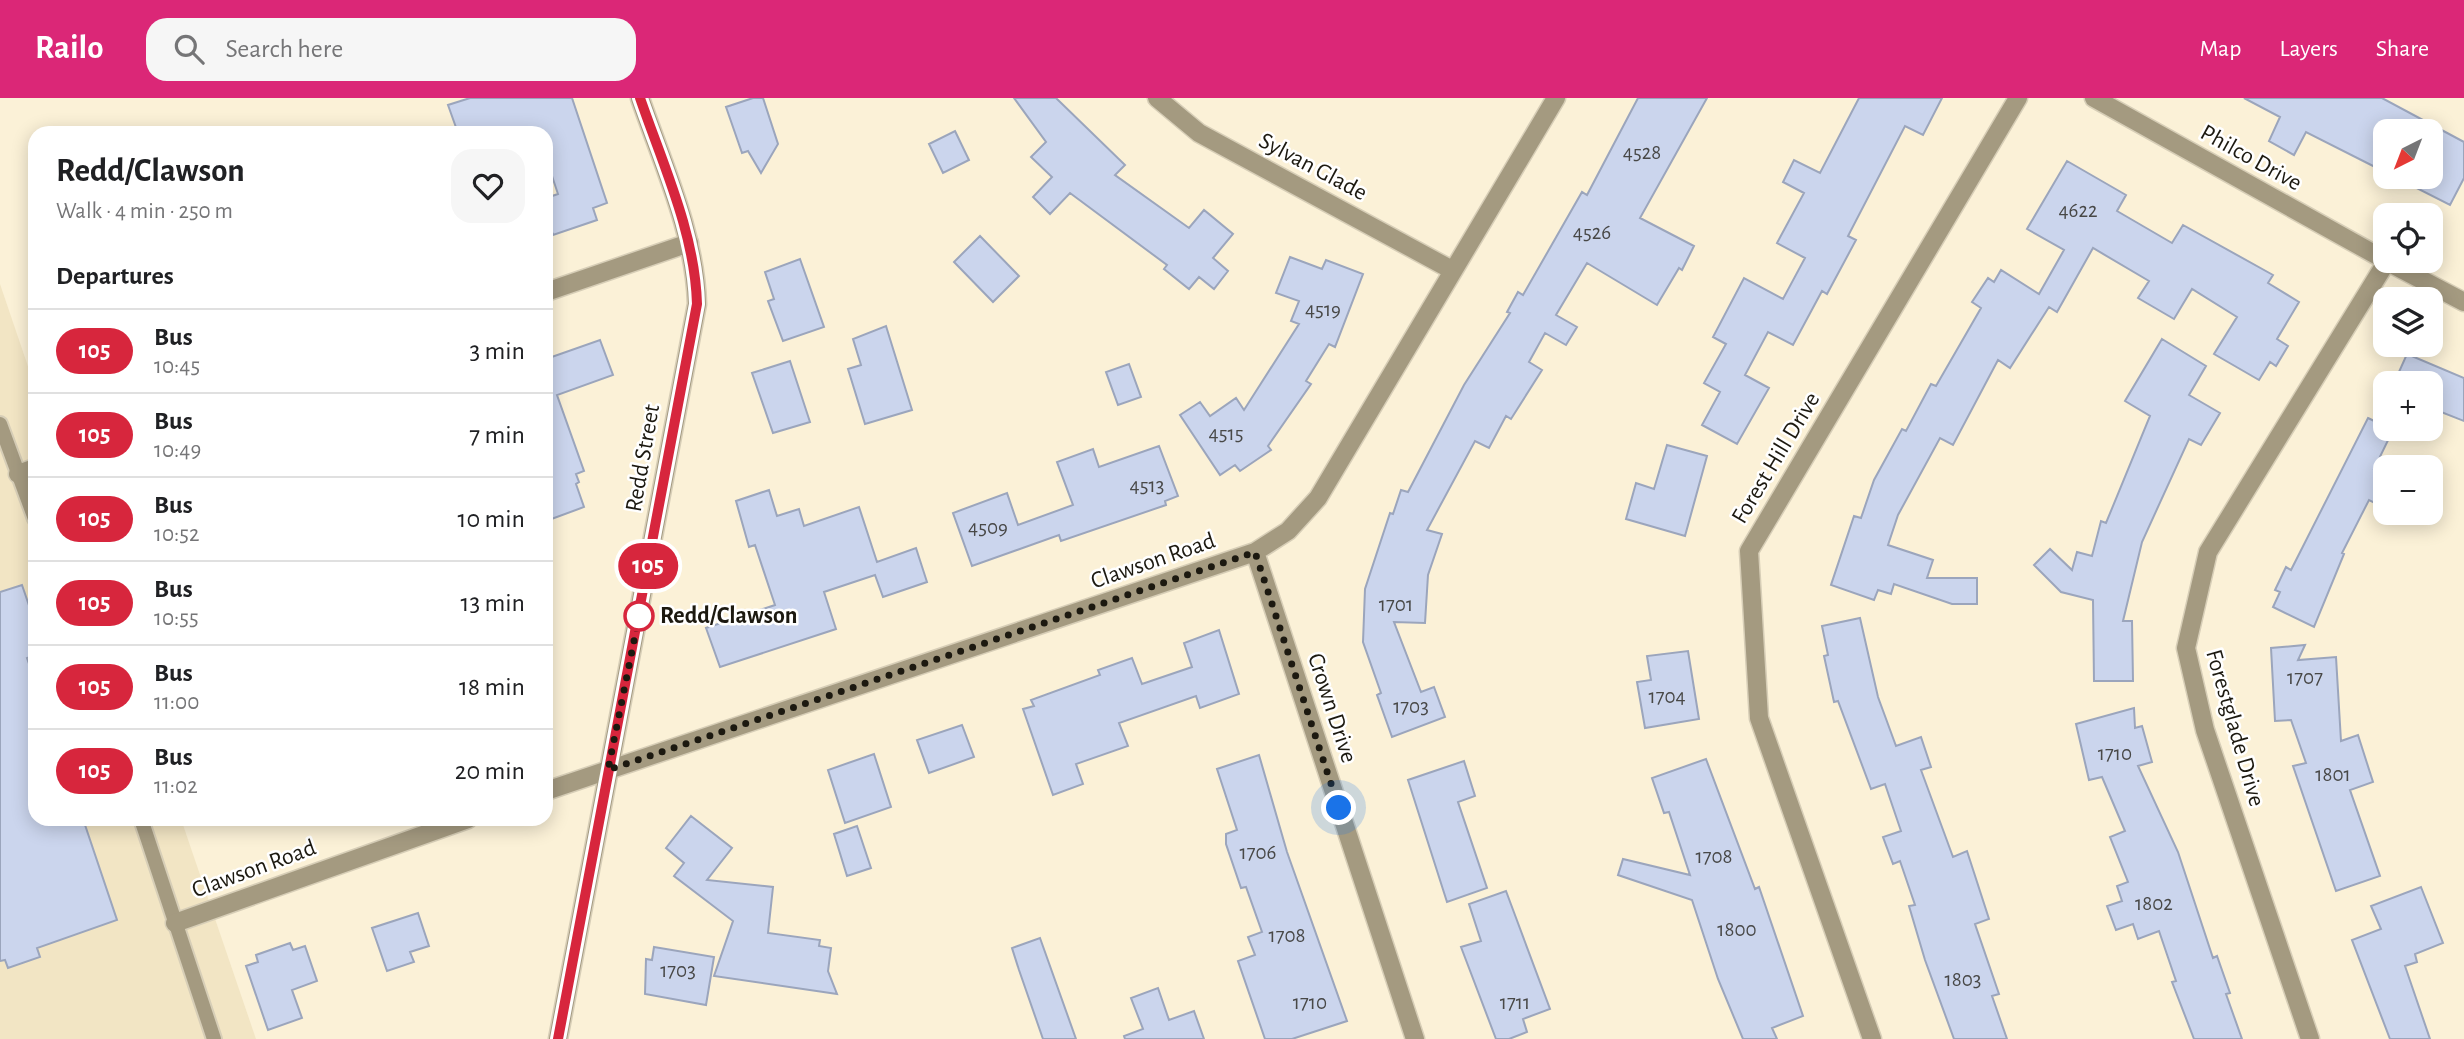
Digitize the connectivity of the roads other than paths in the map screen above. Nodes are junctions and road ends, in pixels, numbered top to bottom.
1 (640, 98) edge
2 (1157, 98) edge
3 (1556, 98) edge
4 (2018, 98) edge
5 (2094, 98) edge
6 (689, 243) junction
7 (2373, 254) edge
8 (1452, 270) junction
9 (2379, 273) edge
10 (2409, 273) edge
11 (553, 290) edge
12 (2464, 302) edge
13 (0, 424) edge
14 (27, 471) edge
15 (1255, 552) junction
16 (608, 770) junction
17 (553, 790) edge
18 (143, 826) edge
19 (448, 826) edge
20 (175, 923) junction
21 (214, 1039) edge
22 (558, 1039) edge
23 (1415, 1039) edge
24 (1872, 1039) edge
25 (2310, 1039) edge

1 - 6 street, Redd Street
2 - 8 street, Sylvan Glade
3 - 8 street, Clawson Road
4 - 24 street, Forest Hill Drive
5 - 7 street, Philco Drive
6 - 11 street
6 - 16 street, Redd Street
8 - 15 street, Clawson Road
9 - 25 street, Forestglade Drive
10 - 12 street, Philco Drive
13 - 14 lane
15 - 16 street, Clawson Road
15 - 23 street, Crown Drive
16 - 17 street, Clawson Road
16 - 22 street, Redd Street
18 - 20 lane
19 - 20 street, Clawson Road
20 - 21 lane

